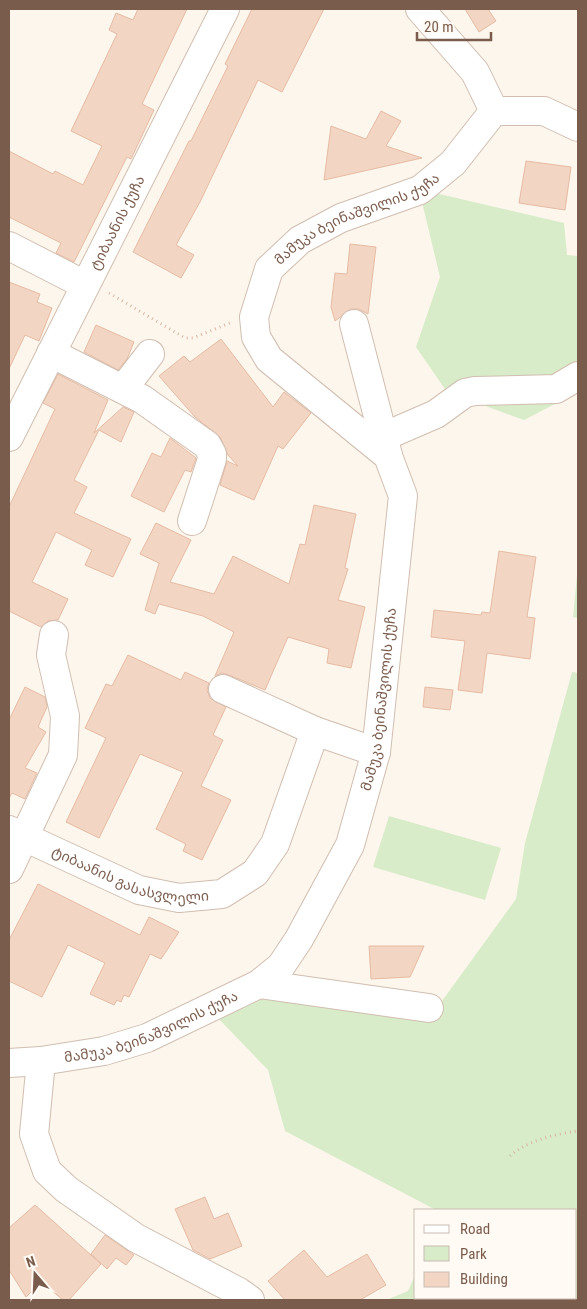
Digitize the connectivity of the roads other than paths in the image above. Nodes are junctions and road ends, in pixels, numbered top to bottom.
1 (225, 9) edge
2 (420, 9) edge
3 (494, 111) junction
4 (578, 127) edge
5 (9, 246) edge
6 (86, 283) junction
7 (354, 324) dead end
8 (51, 353) junction
9 (150, 354) dead end
10 (578, 376) edge
11 (123, 389) junction
12 (9, 437) edge
13 (385, 447) junction
14 (192, 521) dead end
15 (54, 635) dead end
16 (223, 689) dead end
17 (314, 731) junction
18 (376, 752) junction
19 (16, 834) edge
20 (9, 869) edge
21 (259, 984) junction
22 (429, 1008) dead end
23 (41, 1061) junction
24 (9, 1063) edge
25 (250, 1300) edge

1 - 6 street, ტიბაანის ქუჩა
2 - 3 street
3 - 4 street
3 - 13 street, მამუკა ბეინაშვილის ქუჩა
5 - 6 street
6 - 8 street, ტიბაანის ქუჩა
7 - 13 street
8 - 11 street
8 - 12 street, ტიბაანის ქუჩა
9 - 11 street
10 - 13 street
11 - 14 street
13 - 18 street, მამუკა ბეინაშვილის ქუჩა
15 - 19 street
16 - 17 street
17 - 18 street
17 - 19 street, ტიბაანის გასასვლელი
18 - 21 street, მამუკა ბეინაშვილის ქუჩა
19 - 20 street
21 - 22 street
21 - 23 street, მამუკა ბეინაშვილის ქუჩა
23 - 24 street, მამუკა ბეინაშვილის ქუჩა
23 - 25 street

